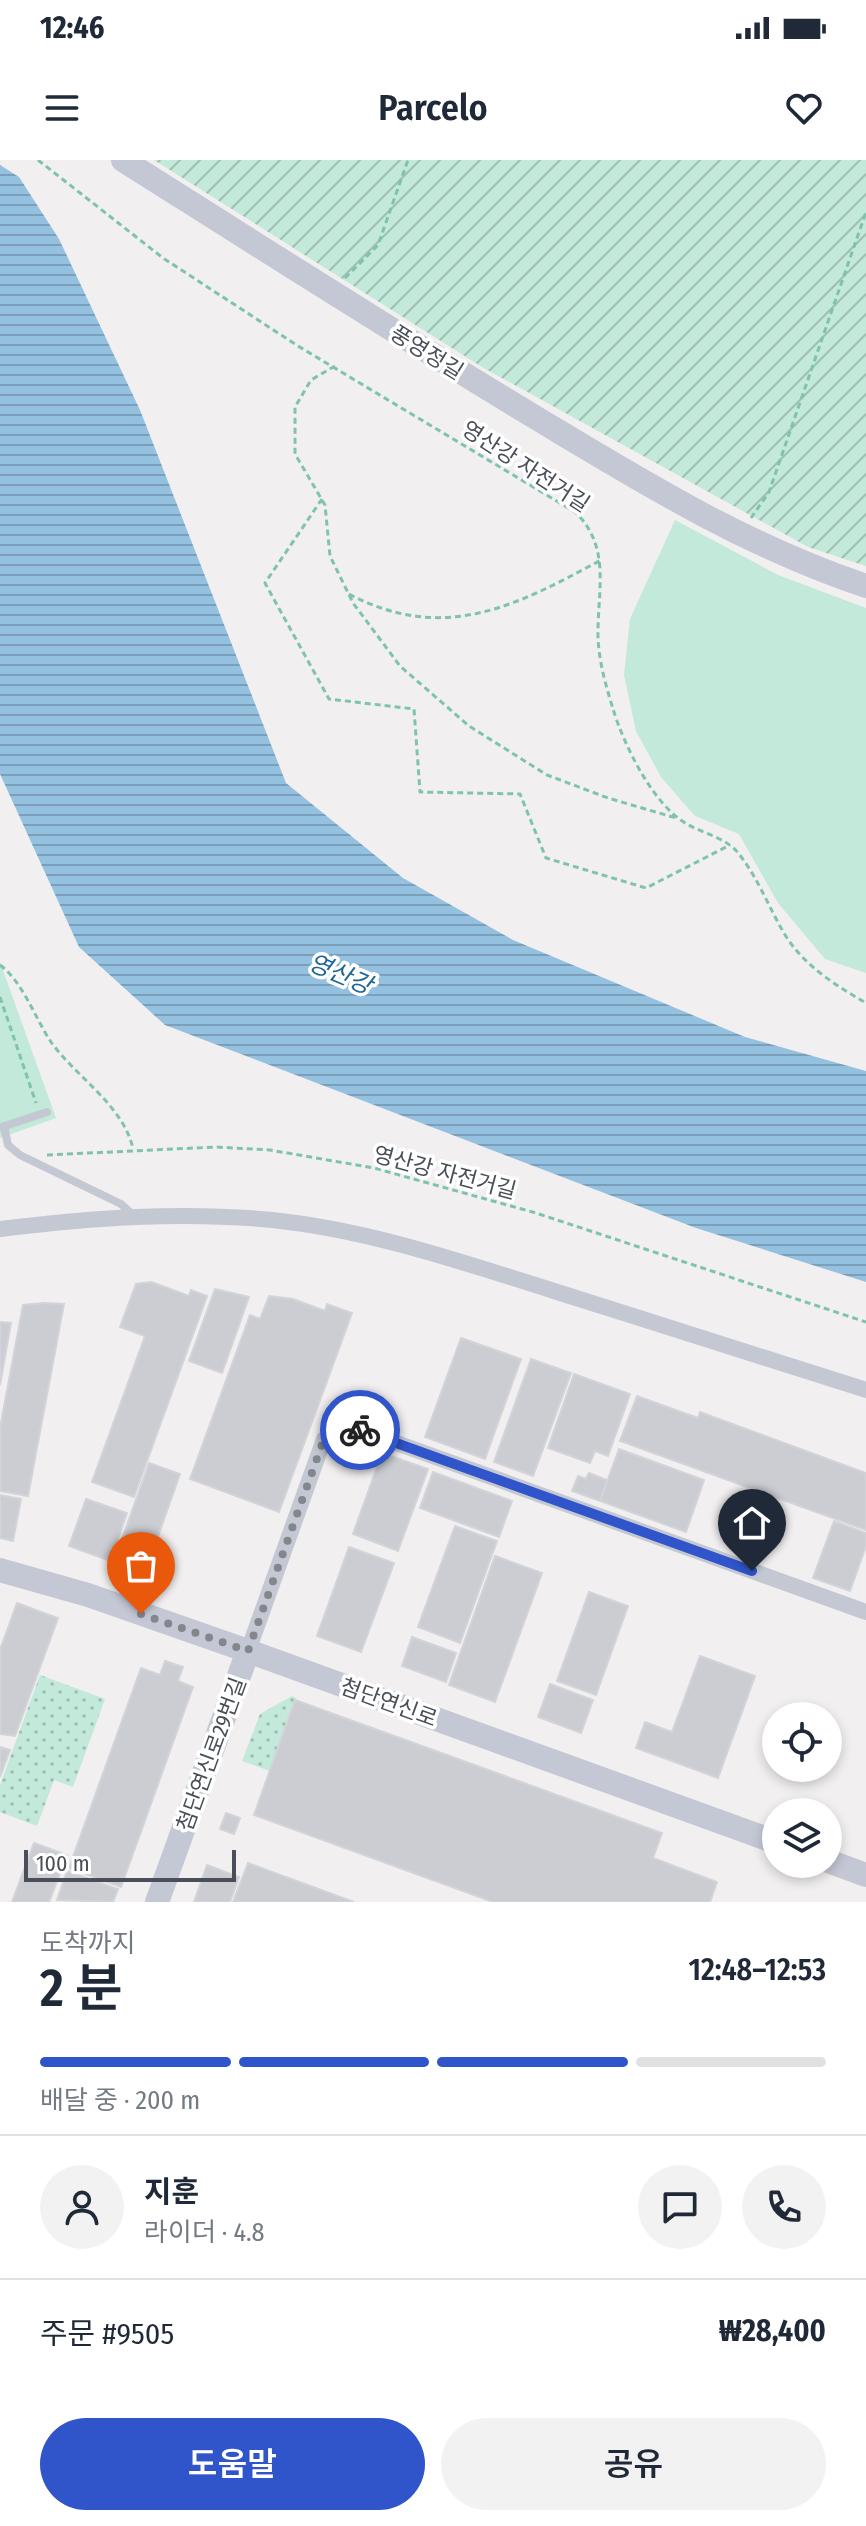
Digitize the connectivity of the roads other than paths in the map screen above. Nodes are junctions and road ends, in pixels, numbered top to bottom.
1 (123, 160) edge
2 (866, 586) edge
3 (44, 1113) road end
4 (2, 1127) edge
5 (135, 1216) junction
6 (0, 1229) edge
7 (866, 1390) edge
8 (0, 1570) edge
9 (866, 1612) edge
10 (248, 1651) junction
11 (762, 1837) edge
12 (842, 1866) edge
13 (866, 1875) edge
14 (157, 1902) edge

1 - 2 street, 풍영정길
3 - 4 lane
4 - 5 lane
5 - 6 street
5 - 7 street
8 - 10 street, 첨단연신로
9 - 10 street
10 - 11 street, 첨단연신로
10 - 14 street, 첨단연신로29번길
12 - 13 street

